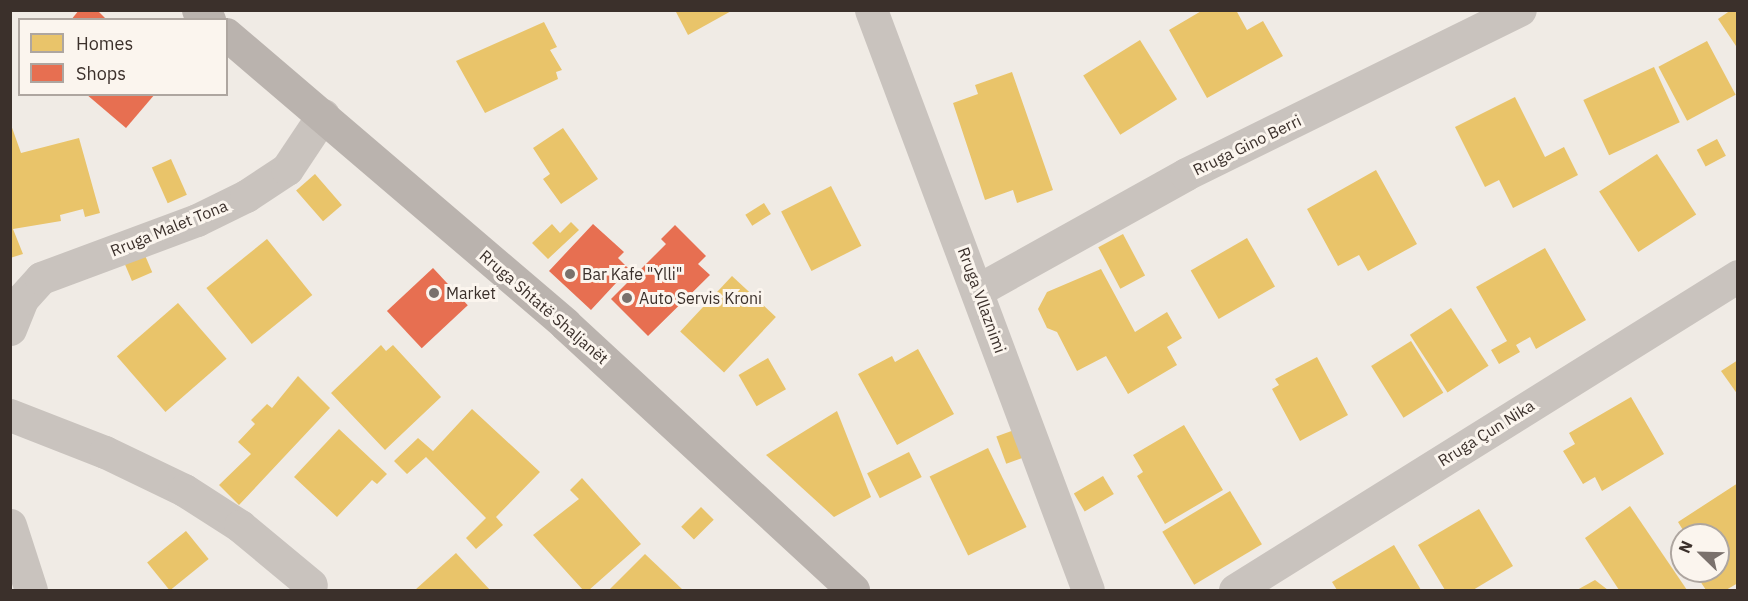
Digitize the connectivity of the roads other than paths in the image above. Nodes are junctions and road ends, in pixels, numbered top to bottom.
1 (871, 10) edge
2 (1520, 10) edge
3 (228, 36) edge
4 (323, 115) junction
5 (1737, 276) edge
6 (978, 290) junction
7 (10, 329) edge
8 (10, 415) edge
9 (10, 525) edge
10 (311, 585) dead end
11 (31, 591) edge
12 (853, 591) edge
13 (1088, 591) edge
14 (1235, 591) edge

1 - 6 street, Rruga Vllaznimi
2 - 6 street, Rruga Gino Berri
3 - 4 main road, Rruga Shtatë Shaljanët
4 - 7 street, Rruga Malet Tona
4 - 12 main road, Rruga Shtatë Shaljanët
5 - 14 street, Rruga Çun Nika
6 - 13 street, Rruga Vllaznimi
8 - 10 street
9 - 11 street

